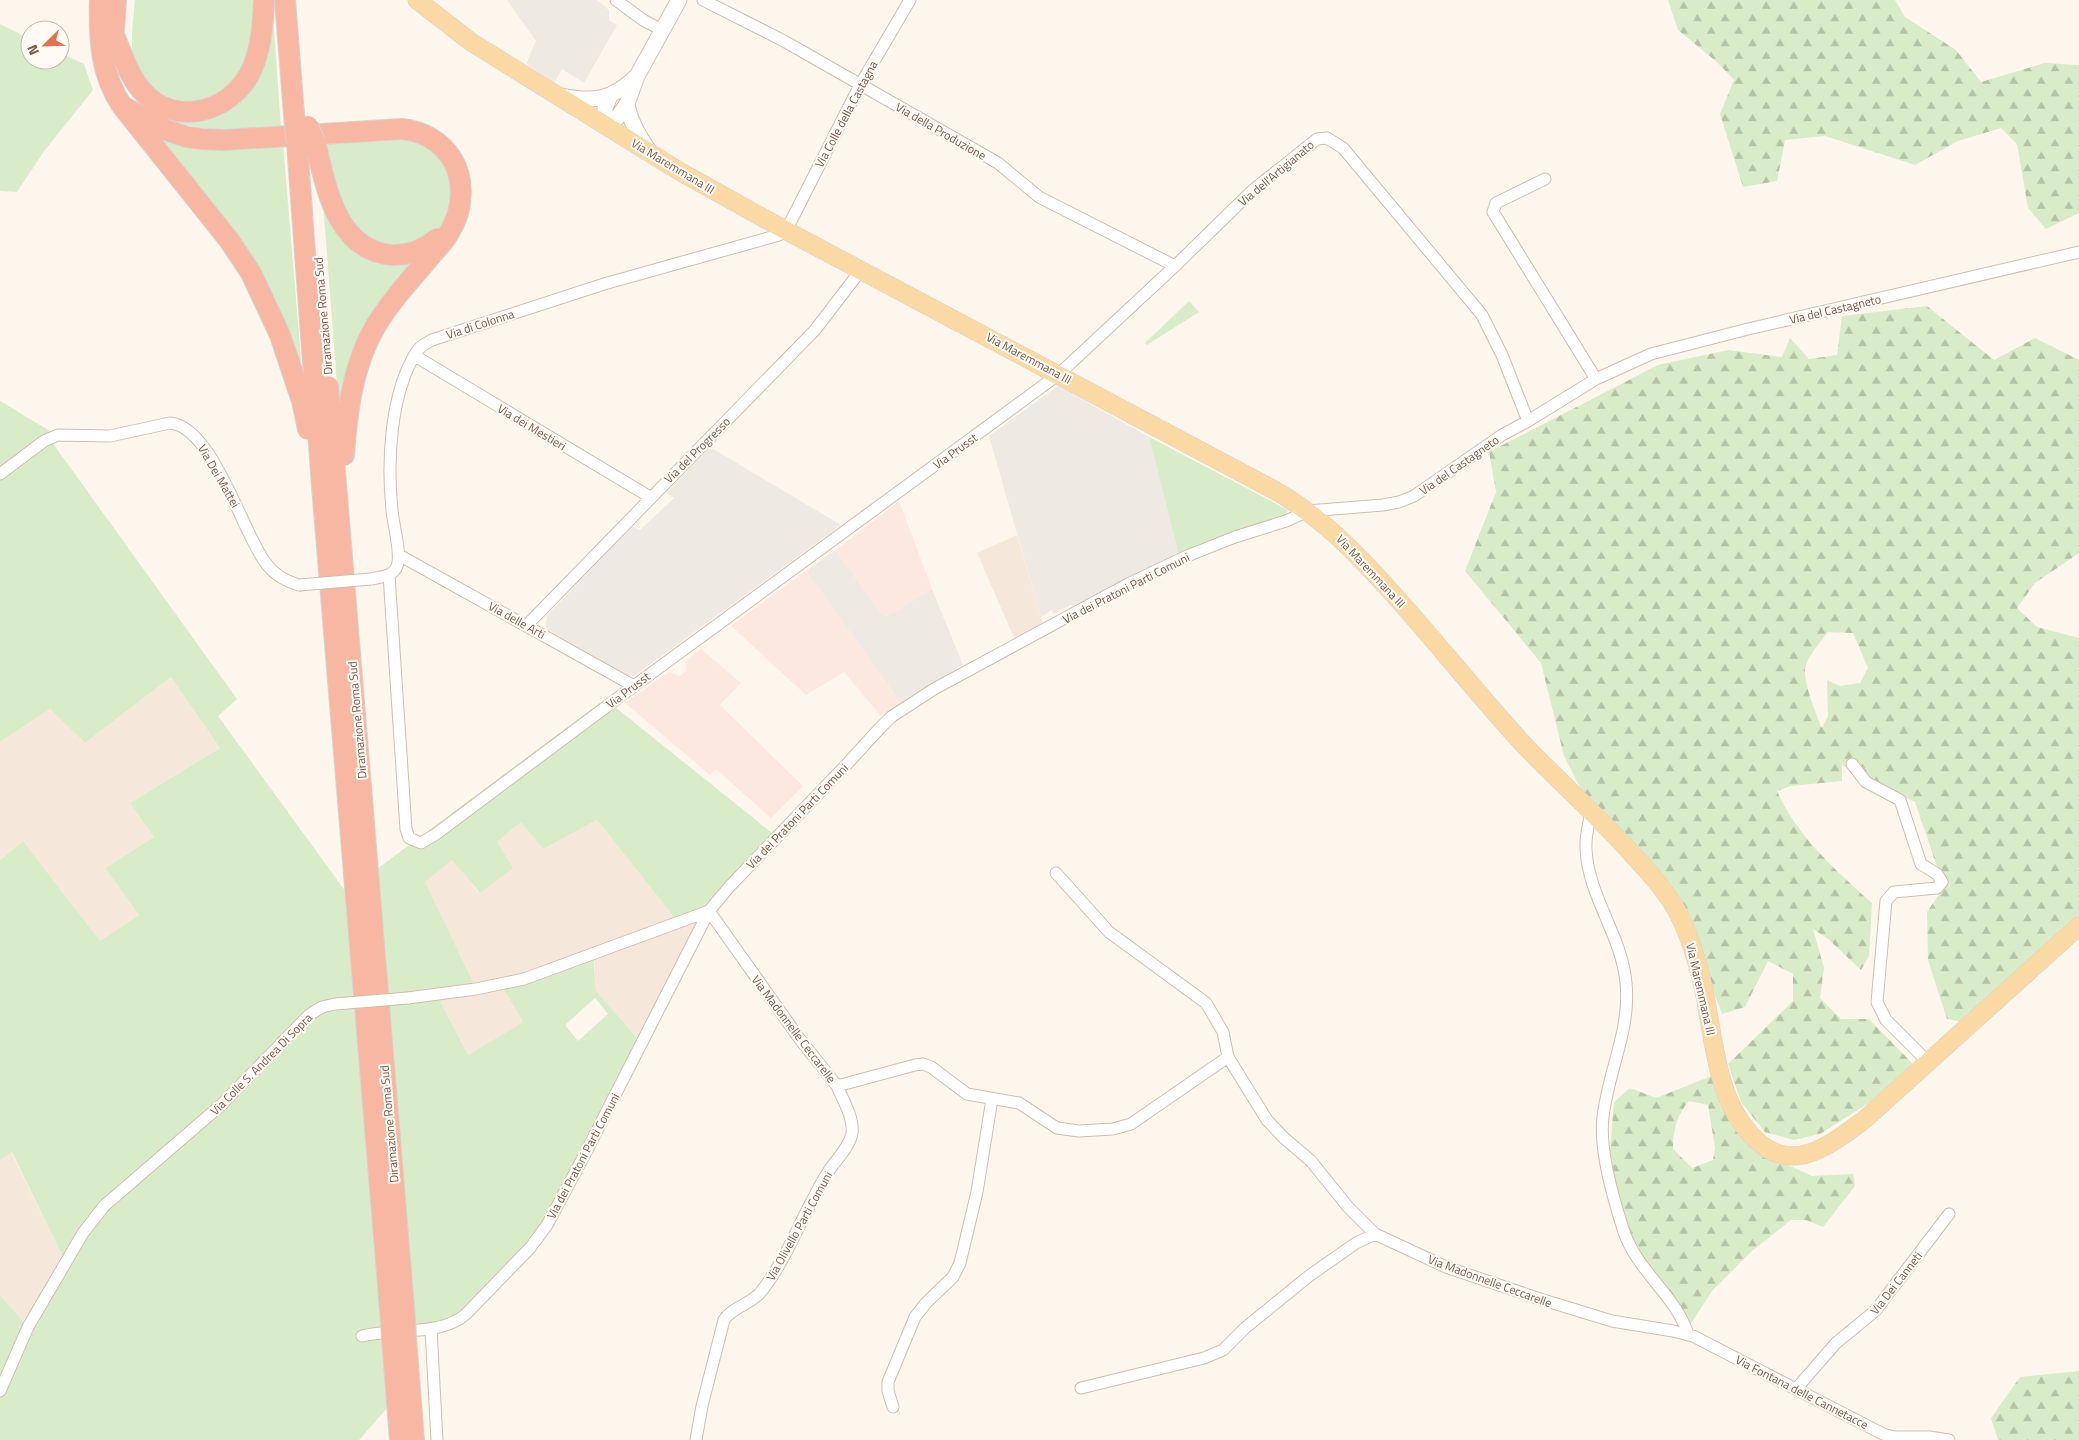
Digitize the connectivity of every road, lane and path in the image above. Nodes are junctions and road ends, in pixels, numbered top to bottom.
1 (100, 0) edge
2 (116, 0) edge
3 (264, 0) edge
4 (285, 0) edge
5 (298, 0) edge
6 (417, 0) edge
7 (616, 0) edge
8 (679, 0) edge
9 (703, 0) edge
10 (910, 0) edge
11 (662, 30) junction
12 (113, 33) junction
13 (637, 76) junction
14 (860, 85) junction
15 (557, 95) junction
16 (610, 96) junction
17 (627, 104) junction
18 (122, 106) junction
19 (144, 116) junction
20 (605, 124) junction
21 (305, 136) junction
22 (650, 153) junction
23 (1545, 179) dead end
24 (454, 222) junction
25 (785, 230) junction
26 (2079, 252) edge
27 (1175, 266) junction
28 (862, 270) junction
29 (415, 356) junction
30 (1059, 374) junction
31 (1596, 379) junction
32 (1528, 421) junction
33 (0, 474) edge
34 (330, 490) junction
35 (650, 497) junction
36 (1308, 511) junction
37 (399, 555) junction
38 (389, 575) junction
39 (526, 625) junction
40 (634, 686) junction
41 (1852, 764) dead end
42 (1591, 812) junction
43 (1056, 873) dead end
44 (709, 911) junction
45 (2079, 926) edge
46 (1228, 1057) junction
47 (1928, 1062) junction
48 (837, 1086) junction
49 (992, 1099) junction
50 (1948, 1214) dead end
51 (1374, 1234) junction
52 (431, 1329) junction
53 (398, 1330) junction
54 (1688, 1335) junction
55 (362, 1336) dead end
56 (1080, 1388) dead end
57 (1796, 1389) junction
58 (0, 1391) edge
59 (893, 1407) dead end
60 (400, 1440) edge
61 (414, 1440) edge
62 (437, 1440) edge
63 (696, 1440) edge
64 (1949, 1440) edge

1 - 18 highway
2 - 12 highway
3 - 12 highway
4 - 21 highway, Diramazione Roma Sud
5 - 21 highway, Diramazione Roma Sud
6 - 15 main road, Via Maremmana III
7 - 11 street
8 - 11 street
9 - 14 street, Via della Produzione
10 - 14 street, Via Colle della Castagna
11 - 13 street
12 - 19 highway
13 - 16 street
13 - 17 street
14 - 25 street, Via Colle della Castagna
14 - 27 street, Via della Produzione
15 - 16 street
15 - 20 main road, Via Maremmana III
16 - 20 street
17 - 20 street
17 - 22 street
18 - 19 highway
18 - 34 highway
19 - 24 highway
20 - 22 main road, Via Maremmana III
21 - 24 highway
21 - 34 highway, Diramazione Roma Sud
22 - 25 main road, Via Maremmana III
23 - 31 street
24 - 34 highway
25 - 28 main road, Via Maremmana III
25 - 29 street, Via di Colonna
26 - 31 street, Via del Castagneto
27 - 30 street, Via dell'Artigianato
27 - 32 street, Via dell'Artigianato
28 - 30 main road, Via Maremmana III
28 - 35 street, Via del Progresso
29 - 35 street, Via dei Mestieri
29 - 37 street, Via di Colonna
30 - 36 main road, Via Maremmana III
30 - 40 street, Via Prusst
31 - 32 street, Via del Castagneto
32 - 36 street, Via del Castagneto
33 - 38 street, Via Dei Mattei, bridge
34 - 53 highway, Diramazione Roma Sud
35 - 39 street, Via del Progresso
36 - 42 main road, Via Maremmana III
36 - 44 street, Via dei Pratoni Parti Comuni
37 - 38 street
37 - 39 street, Via delle Arti
38 - 40 street, Via Prusst
39 - 40 street, Via delle Arti
41 - 47 street
42 - 47 main road, Via Maremmana III
42 - 54 street
43 - 46 street, Via Madonnelle Ceccarelle
44 - 48 street, Via Madonnelle Ceccarelle
44 - 52 street, Via dei Pratoni Parti Comuni
44 - 58 street, Via Colle S. Andrea Di Sopra, bridge
45 - 47 main road, Via Maremmana III
46 - 49 street, Via Madonnelle Ceccarelle
46 - 51 street, Via Madonnelle Ceccarelle
48 - 49 street, Via Madonnelle Ceccarelle
48 - 63 street, Via Olivello Parti Comuni
49 - 59 street
50 - 57 street, Via Dei Canneti
51 - 54 street, Via Madonnelle Ceccarelle
51 - 56 street
52 - 55 street, Via dei Pratoni Parti Comuni
52 - 62 street
53 - 60 highway, Diramazione Roma Sud
53 - 61 highway, Diramazione Roma Sud
54 - 57 street, Via Fontana delle Cannetacce
57 - 64 street, Via Fontana delle Cannetacce

